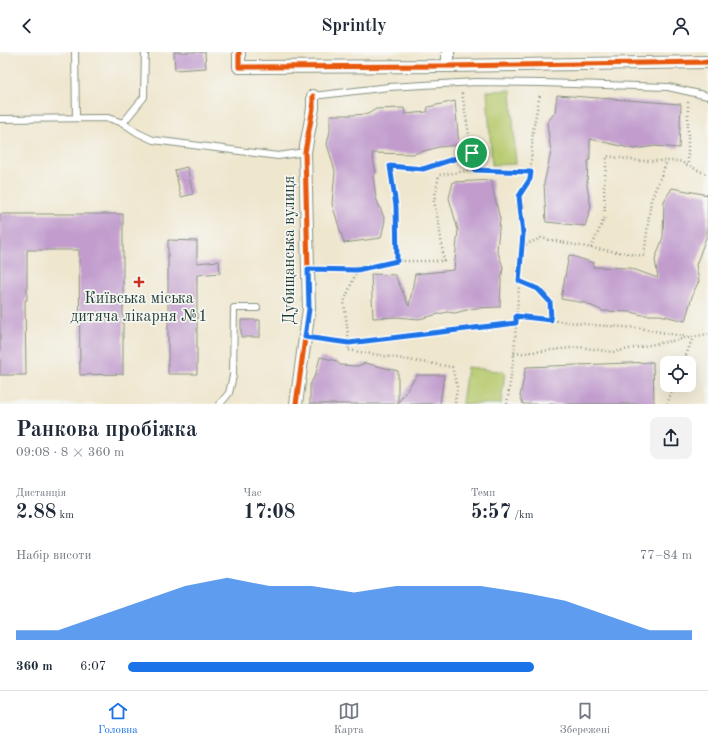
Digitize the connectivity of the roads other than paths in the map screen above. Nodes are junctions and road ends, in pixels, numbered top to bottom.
1 (74, 52) edge
2 (145, 52) edge
3 (239, 52) edge
4 (448, 52) edge
5 (646, 58) edge
6 (708, 62) edge
7 (448, 66) junction
8 (313, 96) joint
9 (708, 96) edge
10 (76, 118) junction
11 (0, 119) edge
12 (123, 123) junction
13 (305, 152) junction
14 (257, 308) dead end
15 (220, 404) edge
16 (296, 404) edge

1 - 10 lane
2 - 12 lane
3 - 7 street
4 - 7 street
5 - 6 street
5 - 7 street
8 - 9 lane
8 - 13 street, Дубищанська вулиця
10 - 11 lane
10 - 12 lane
12 - 13 lane
13 - 16 street, Дубищанська вулиця
14 - 15 lane

